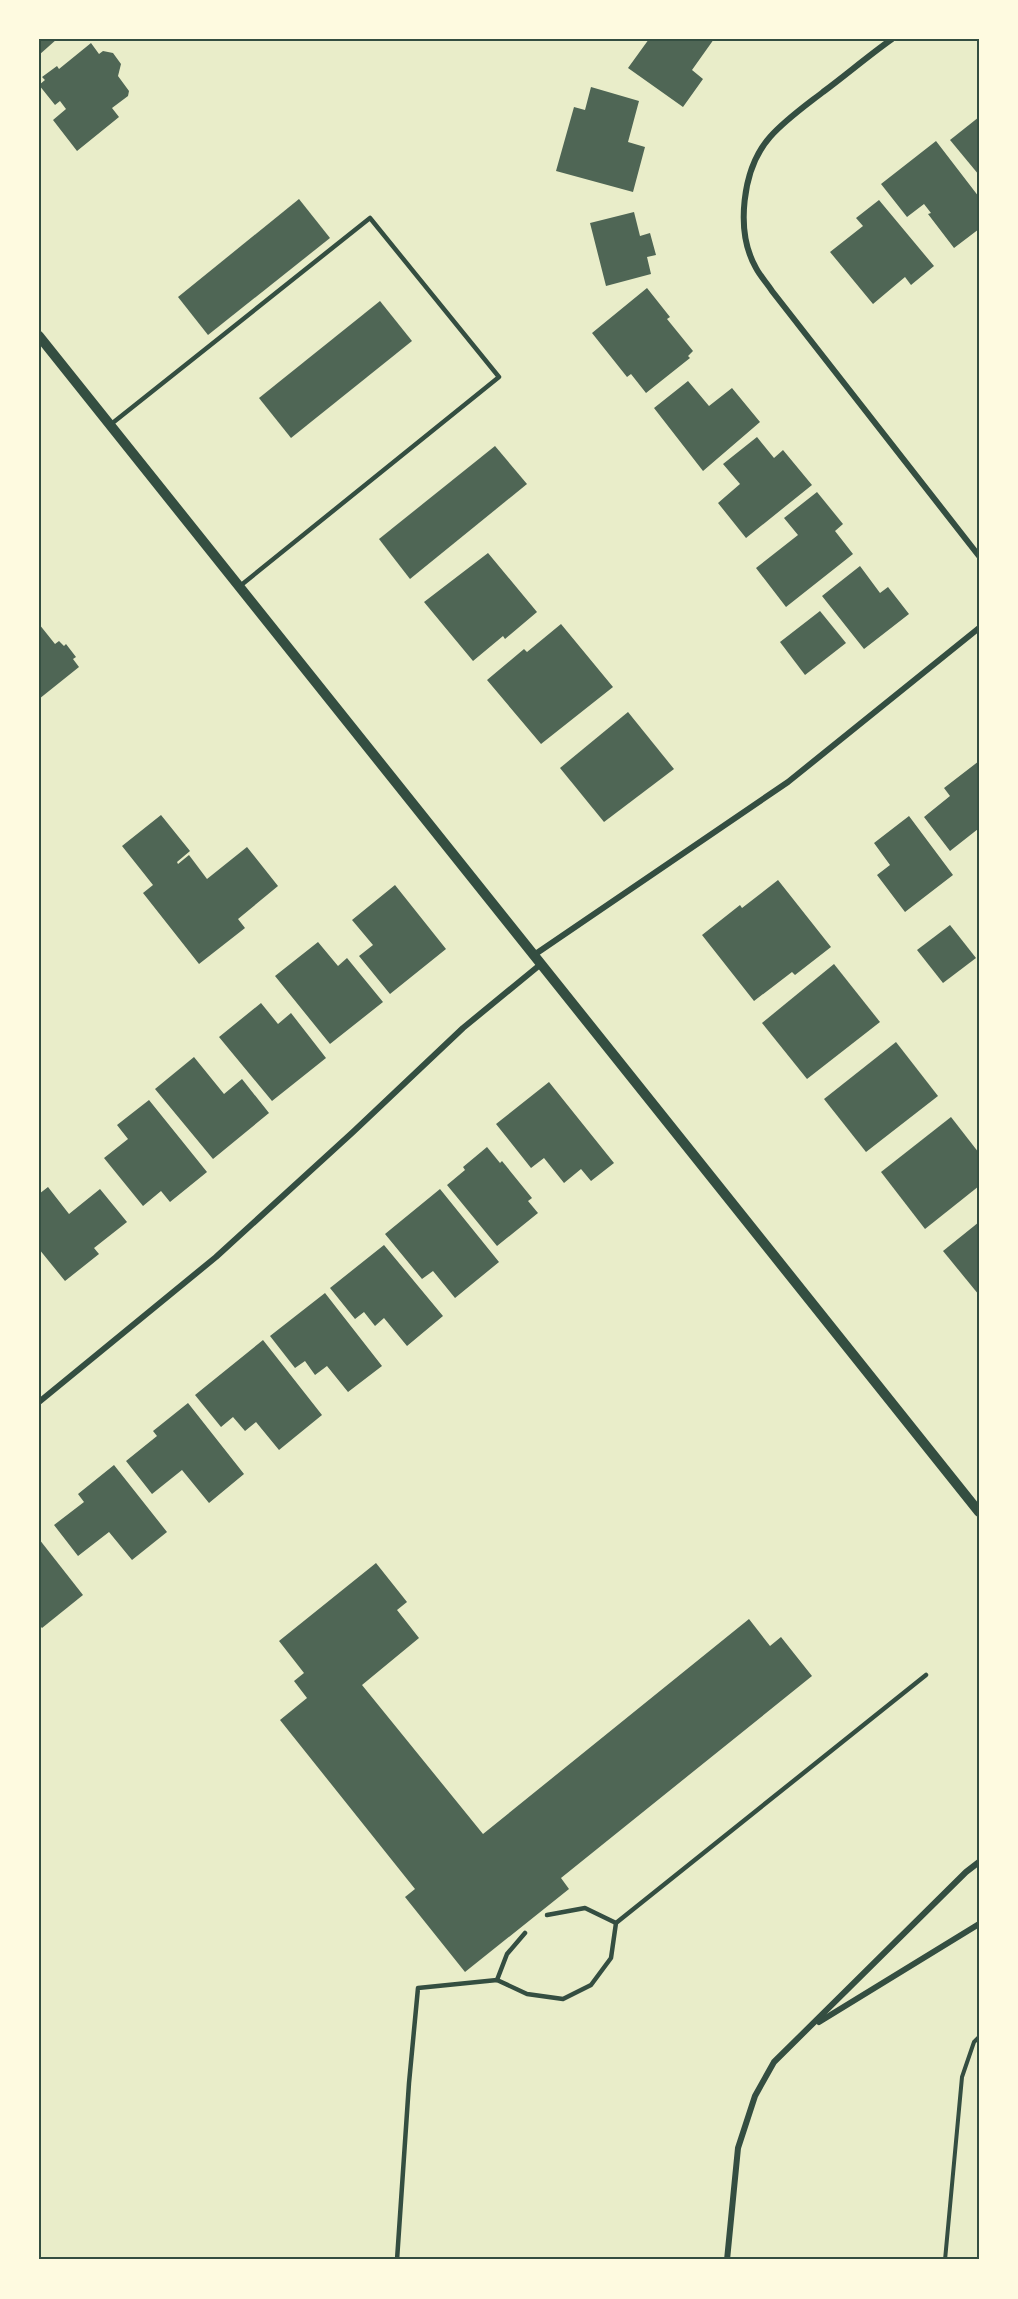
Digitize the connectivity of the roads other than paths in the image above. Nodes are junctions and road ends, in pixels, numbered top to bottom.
1 (892, 39) edge
2 (39, 336) edge
3 (110, 425) junction
4 (979, 556) edge
5 (240, 586) junction
6 (979, 628) edge
7 (538, 960) junction
8 (39, 1402) edge
9 (979, 1512) edge
10 (926, 1675) dead end
11 (979, 1862) edge
12 (547, 1915) dead end
13 (616, 1923) junction
14 (979, 1924) edge
15 (525, 1933) dead end
16 (497, 1980) junction
17 (811, 2027) junction
18 (397, 2260) edge
19 (727, 2260) edge

1 - 4 street
2 - 3 street
3 - 5 street
3 - 5 lane
5 - 7 street
6 - 7 street
7 - 8 street
7 - 9 street
10 - 13 lane
11 - 17 street
12 - 13 lane
13 - 16 lane
14 - 17 street
15 - 16 lane
16 - 18 lane
17 - 19 street

